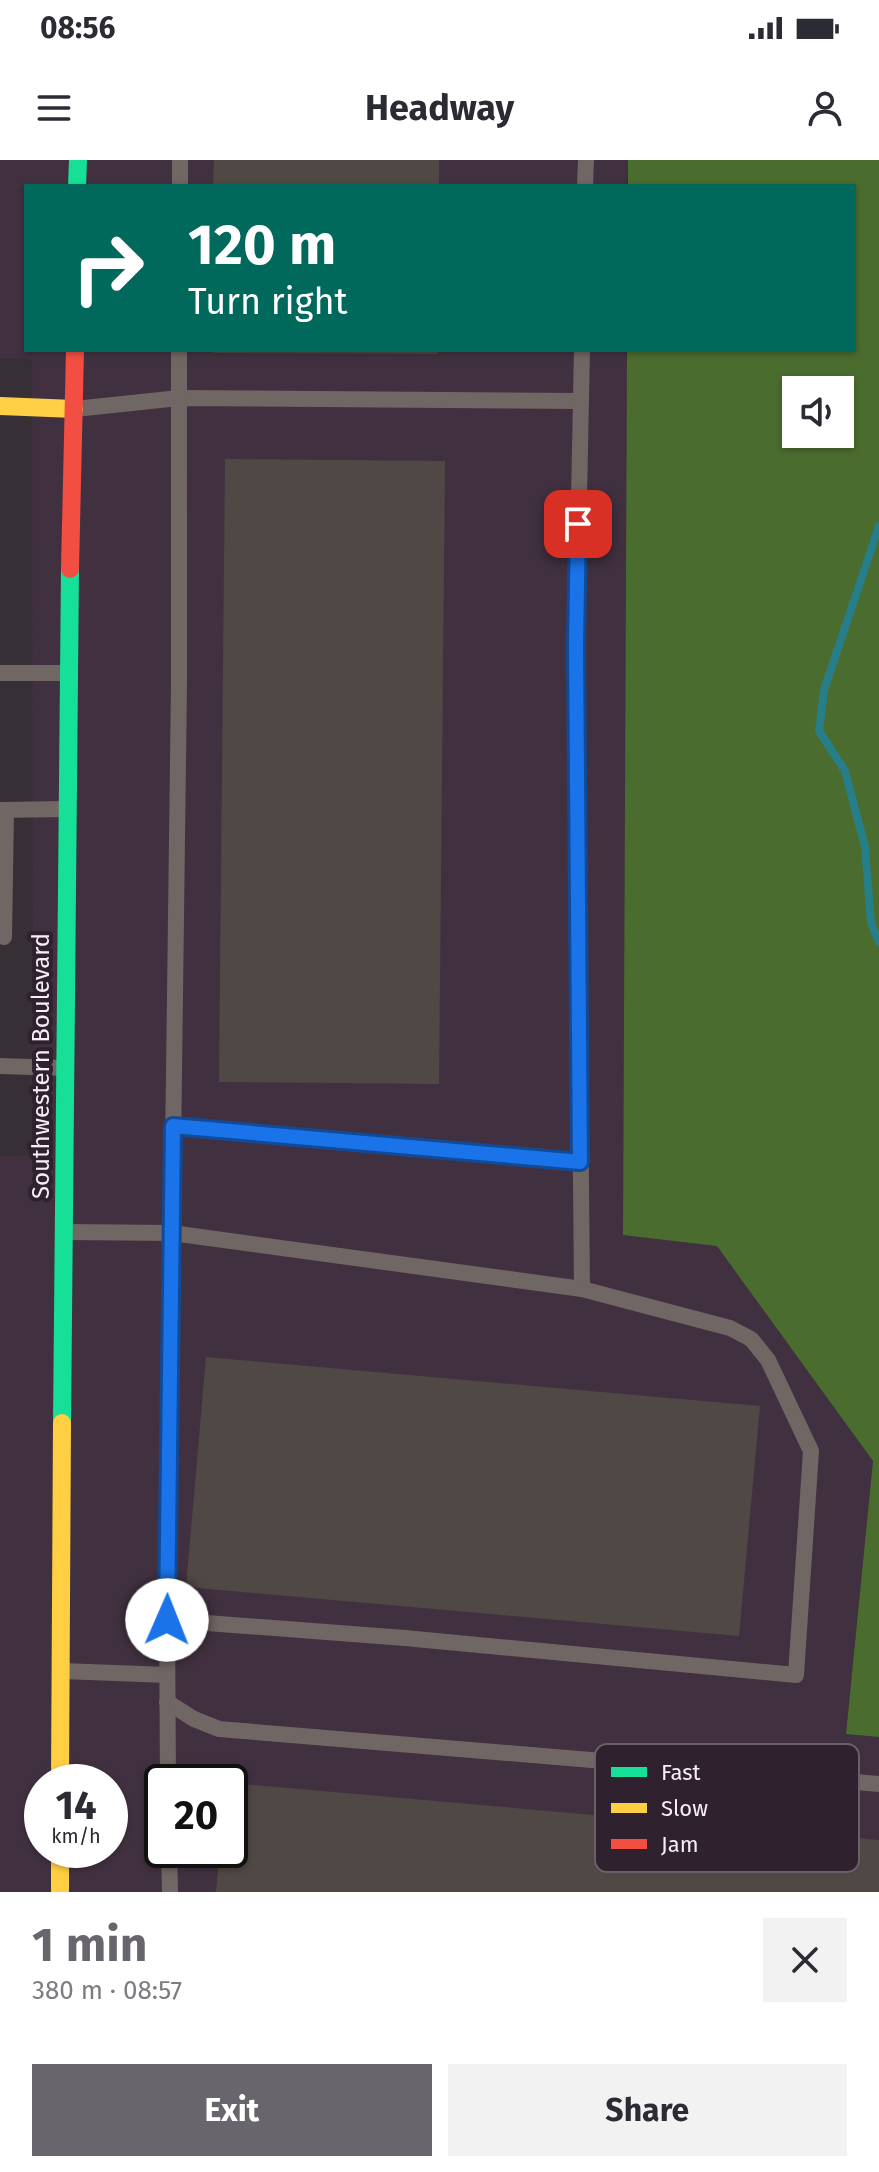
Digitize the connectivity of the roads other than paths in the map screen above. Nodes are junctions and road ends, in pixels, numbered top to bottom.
1 (78, 160) edge
2 (180, 160) edge
3 (586, 160) edge
4 (77, 184) edge
5 (180, 184) edge
6 (585, 184) edge
7 (75, 352) edge
8 (179, 352) edge
9 (582, 352) edge
10 (179, 398) junction
11 (581, 401) junction
12 (0, 406) edge
13 (74, 409) junction
14 (0, 673) edge
15 (68, 673) junction
16 (66, 809) junction
17 (3, 810) edge
18 (4, 937) dead end
19 (0, 1066) edge
20 (65, 1068) junction
21 (173, 1126) junction
22 (580, 1162) junction
23 (64, 1232) junction
24 (172, 1233) junction
25 (582, 1289) junction
26 (167, 1620) junction
27 (61, 1671) junction
28 (167, 1675) junction
29 (167, 1702) junction
30 (595, 1760) edge
31 (60, 1764) edge
32 (168, 1764) edge
33 (859, 1782) edge
34 (879, 1784) edge
35 (60, 1868) edge
36 (169, 1868) edge
37 (60, 1892) edge
38 (170, 1892) edge

1 - 4 street
2 - 5 lane
3 - 6 lane
7 - 13 street, Southwestern Boulevard
8 - 10 lane
9 - 11 lane
10 - 11 lane
10 - 13 lane
10 - 21 lane
11 - 22 lane
12 - 13 street
13 - 15 street, Southwestern Boulevard
14 - 15 lane
15 - 16 street, Southwestern Boulevard
16 - 17 lane
16 - 20 street, Southwestern Boulevard
17 - 18 lane
19 - 20 lane
20 - 23 street, Southwestern Boulevard
21 - 22 lane
21 - 24 lane
22 - 25 lane
23 - 24 lane
23 - 27 street, Southwestern Boulevard
24 - 25 lane
24 - 26 lane
25 - 26 lane
26 - 28 lane
27 - 28 lane
27 - 31 street, Southwestern Boulevard
28 - 29 lane
29 - 30 lane
29 - 32 lane
33 - 34 lane
35 - 37 street
36 - 38 lane

